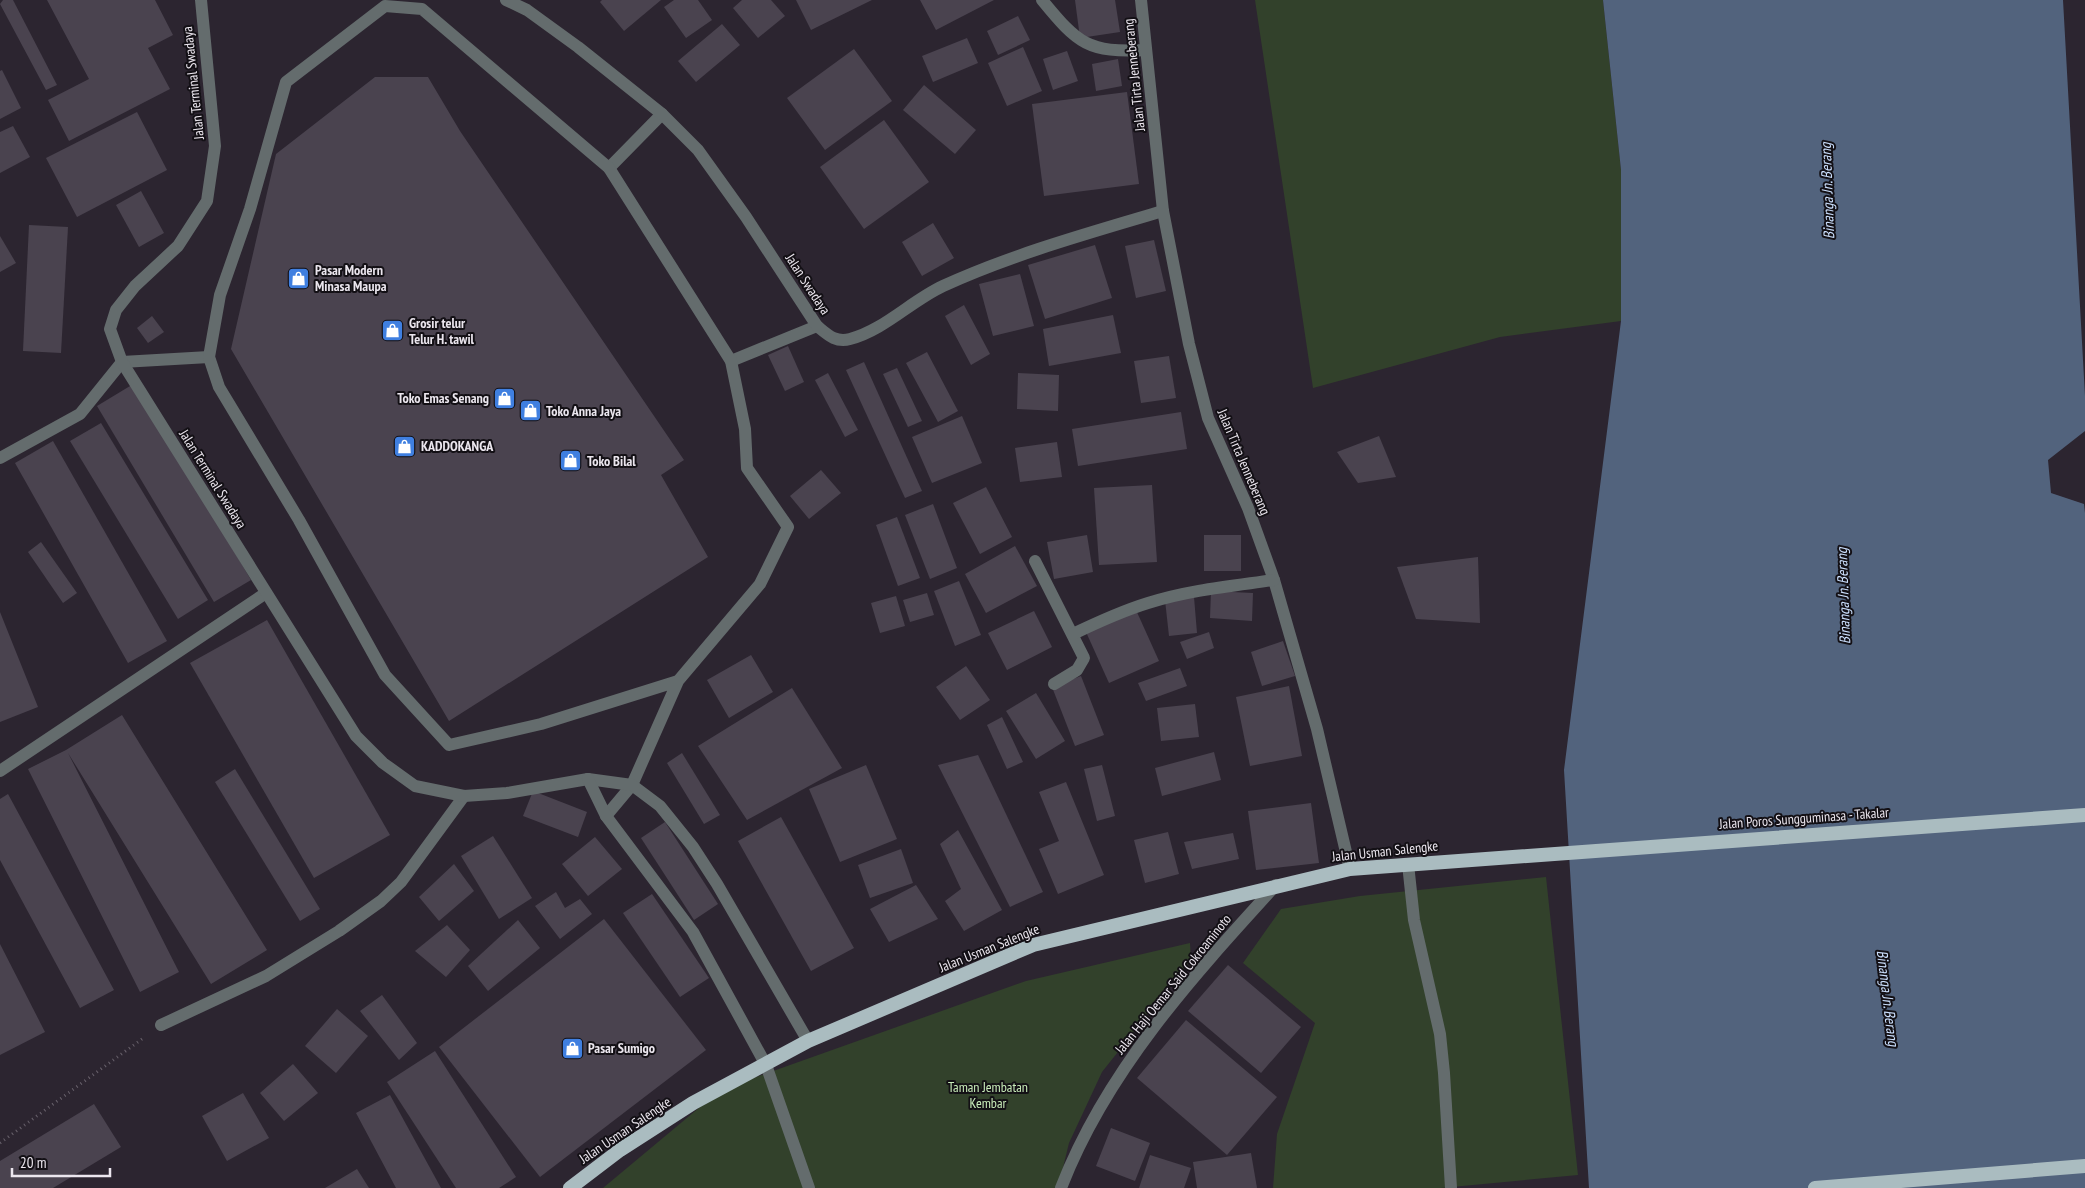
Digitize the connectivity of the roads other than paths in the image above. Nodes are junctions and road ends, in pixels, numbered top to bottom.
1 (201, 0) edge
2 (506, 0) edge
3 (1042, 0) edge
4 (1141, 0) edge
5 (1146, 50) junction
6 (662, 114) junction
7 (608, 168) junction
8 (1163, 211) junction
9 (817, 326) junction
10 (209, 357) junction
11 (731, 361) junction
12 (122, 362) junction
13 (0, 458) edge
14 (1035, 561) dead end
15 (1274, 580) junction
16 (266, 593) junction
17 (1074, 634) junction
18 (678, 681) junction
19 (1054, 684) dead end
20 (0, 771) edge
21 (588, 778) junction
22 (632, 785) junction
23 (464, 796) junction
24 (2085, 815) edge
25 (606, 816) junction
26 (1525, 855) joint
27 (1408, 864) junction
28 (1350, 868) junction
29 (1276, 885) junction
30 (161, 1025) road end
31 (808, 1041) junction
32 (766, 1065) junction
33 (2085, 1166) edge
34 (570, 1188) edge
35 (809, 1188) edge
36 (1061, 1188) edge
37 (1451, 1188) edge
38 (1815, 1188) edge

1 - 12 street, Jalan Terminal Swadaya
2 - 6 street, Jalan Swadaya
3 - 5 street
4 - 5 street, Jalan Tirta Jenneberang
5 - 8 street, Jalan Tirta Jenneberang
6 - 7 street
6 - 9 street, Jalan Swadaya
7 - 10 street
7 - 11 street
8 - 9 street, Jalan Swadaya
8 - 15 street, Jalan Tirta Jenneberang
9 - 11 street
10 - 12 street
10 - 18 street
11 - 18 street
12 - 13 street
12 - 16 street, Jalan Terminal Swadaya
14 - 17 street
15 - 17 street
15 - 28 street, Jalan Tirta Jenneberang
16 - 20 street
16 - 23 street, Jalan Terminal Swadaya
17 - 19 street
18 - 22 street
21 - 22 street, Jalan Terminal Swadaya
21 - 23 street, Jalan Terminal Swadaya
21 - 25 street
22 - 25 street
22 - 31 street
23 - 30 street
24 - 26 highway, Jalan Poros Sungguminasa - Takalar
25 - 32 street
26 - 27 highway, Jalan Usman Salengke
27 - 28 highway, Jalan Usman Salengke
27 - 37 street
28 - 29 highway, Jalan Usman Salengke
29 - 31 highway, Jalan Usman Salengke
29 - 36 street, Jalan Haji Oemar Said Cokroaminoto
31 - 32 highway, Jalan Usman Salengke
32 - 34 highway, Jalan Usman Salengke
32 - 35 street
33 - 38 highway

